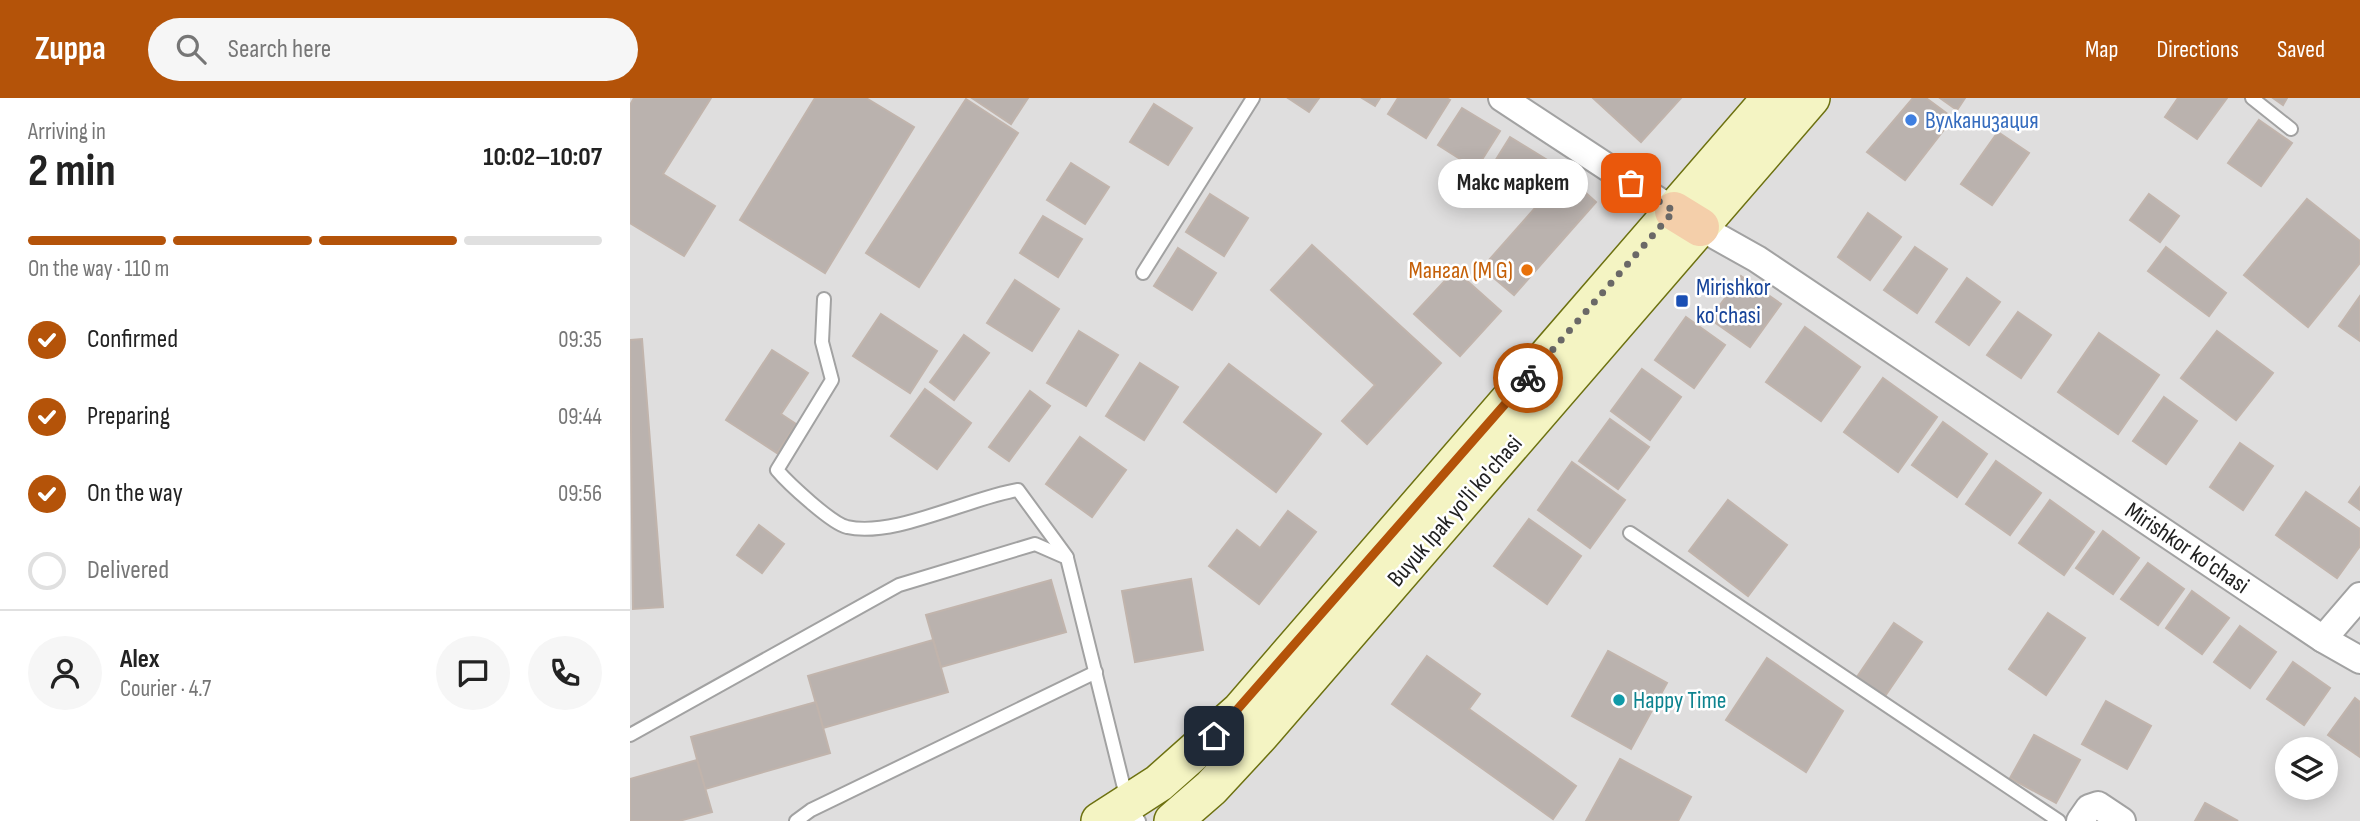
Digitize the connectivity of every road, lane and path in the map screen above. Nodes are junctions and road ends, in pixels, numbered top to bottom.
1 (1252, 98) edge
2 (1502, 98) edge
3 (1771, 98) edge
4 (1811, 98) edge
5 (2252, 98) edge
6 (2291, 129) dead end
7 (1687, 219) junction
8 (1143, 273) dead end
9 (824, 299) dead end
10 (1630, 533) dead end
11 (1067, 558) junction
12 (2360, 596) edge
13 (2323, 639) junction
14 (2360, 660) edge
15 (1096, 672) junction
16 (630, 735) edge
17 (1122, 815) edge
18 (796, 821) edge
19 (1173, 821) edge
20 (2059, 821) edge
21 (2080, 821) edge
22 (2122, 821) edge

1 - 8 lane
2 - 7 street, Mirishkor ko'chasi
3 - 7 main road, Buyuk Ipak yo'li ko'chasi
4 - 7 main road, Buyuk Ipak yo'li ko'chasi
5 - 6 lane
7 - 13 street, Mirishkor ko'chasi
7 - 17 main road, Buyuk Ipak yo'li ko'chasi
7 - 19 main road, Buyuk Ipak yo'li ko'chasi
9 - 11 lane
10 - 20 lane
11 - 15 lane
11 - 16 lane
12 - 13 street
13 - 14 street, Mirishkor ko'chasi
15 - 17 lane
15 - 18 lane
21 - 22 street

